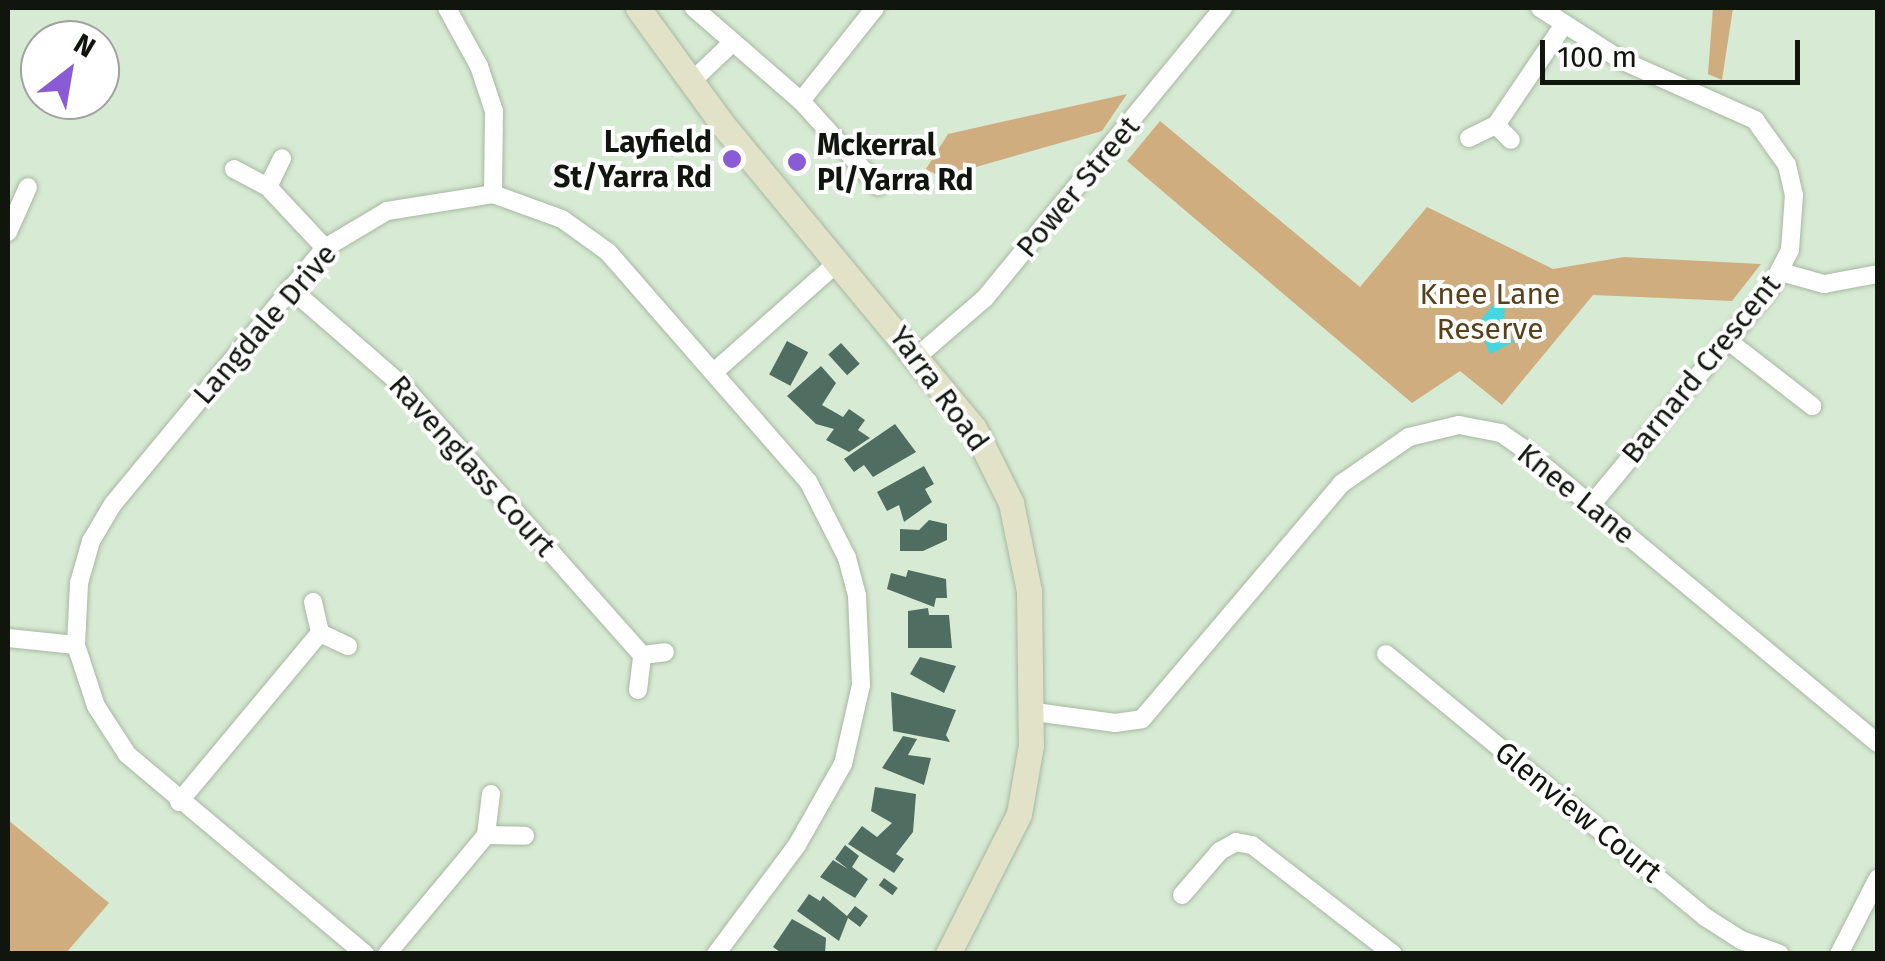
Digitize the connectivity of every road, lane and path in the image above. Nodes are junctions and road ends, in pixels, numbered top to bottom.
1 (447, 8) edge
2 (638, 8) edge
3 (697, 8) edge
4 (875, 8) edge
5 (1223, 8) edge
6 (1540, 8) edge
7 (1564, 26) junction
8 (733, 42) junction
9 (691, 82) junction
10 (801, 101) junction
11 (1496, 125) junction
12 (1469, 138) dead end
13 (1511, 140) dead end
14 (282, 158) dead end
15 (234, 169) dead end
16 (878, 186) dead end
17 (28, 187) dead end
18 (268, 187) junction
19 (494, 194) junction
20 (8, 232) edge
21 (326, 248) junction
22 (838, 260) junction
23 (1781, 272) junction
24 (1878, 274) edge
25 (290, 288) junction
26 (1727, 340) junction
27 (919, 355) junction
28 (714, 372) junction
29 (1812, 406) dead end
30 (1591, 505) junction
31 (313, 602) dead end
32 (320, 633) junction
33 (8, 638) edge
34 (76, 644) junction
35 (348, 646) dead end
36 (665, 652) dead end
37 (1386, 654) dead end
38 (642, 656) junction
39 (638, 690) dead end
40 (1035, 712) junction
41 (1878, 743) edge
42 (491, 794) dead end
43 (179, 802) junction
44 (486, 835) junction
45 (525, 836) dead end
46 (1878, 878) edge
47 (1182, 895) dead end
48 (365, 954) edge
49 (387, 954) edge
50 (716, 954) edge
51 (948, 954) edge
52 (1393, 954) edge
53 (1780, 954) edge
54 (1839, 954) edge

1 - 19 street
2 - 9 main road, Yarra Road
3 - 8 street
4 - 10 street
5 - 27 street, Power Street
6 - 7 street, Barnard Crescent
7 - 11 street
7 - 23 street, Barnard Crescent
8 - 9 street
8 - 10 street
9 - 22 main road, Yarra Road
10 - 16 street
11 - 12 street
11 - 13 street
14 - 18 street
15 - 18 street
17 - 20 street
18 - 21 street
19 - 21 street, Langdale Drive
19 - 28 street, Langdale Drive
21 - 25 street, Langdale Drive
22 - 27 main road, Yarra Road
22 - 28 street
23 - 24 street
23 - 26 street, Barnard Crescent
25 - 34 street, Langdale Drive
25 - 38 street, Ravenglass Court
26 - 29 street
26 - 30 street, Barnard Crescent
27 - 40 main road, Yarra Road
28 - 50 street, Langdale Drive
30 - 40 street, Knee Lane
30 - 41 street, Knee Lane
31 - 32 street
32 - 35 street
32 - 43 street
33 - 34 street
34 - 43 street, Langdale Drive
36 - 38 street
37 - 53 street, Glenview Court
38 - 39 street
40 - 51 main road, Yarra Road
42 - 44 street
43 - 48 street, Langdale Drive
44 - 45 street
44 - 49 street
46 - 54 street
47 - 52 street

